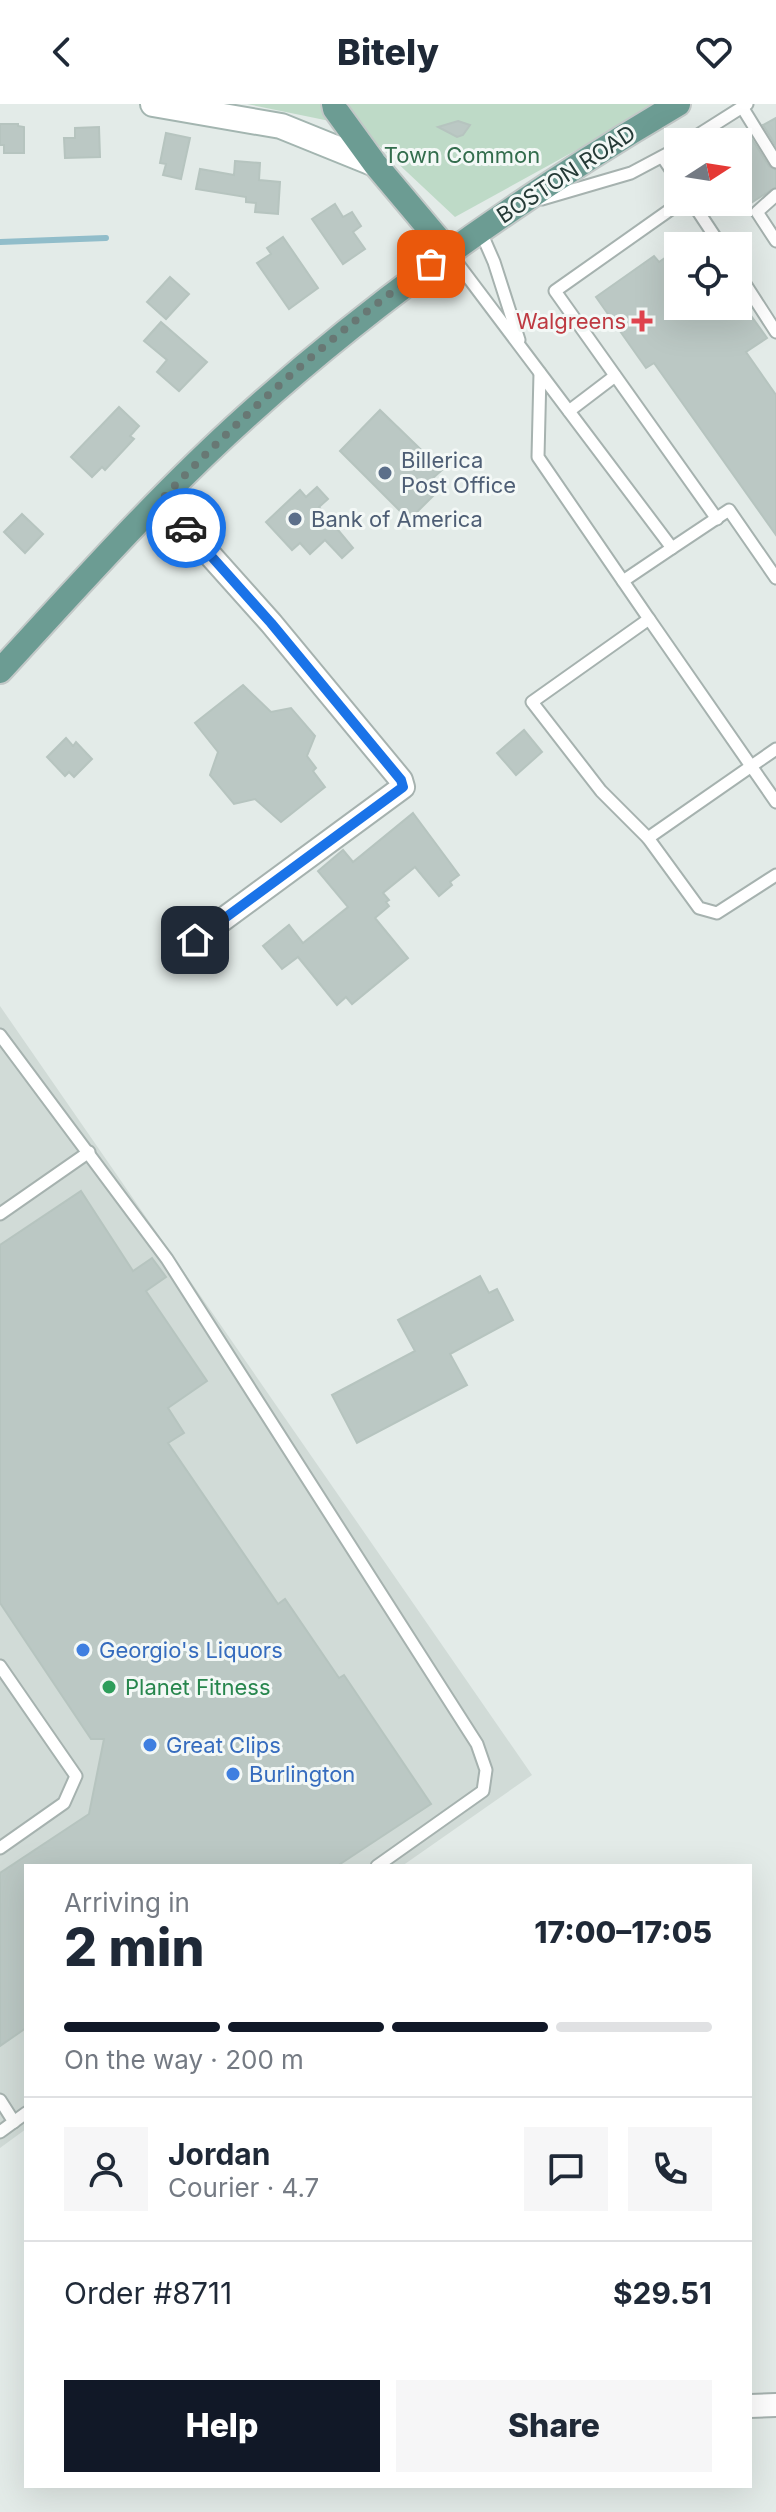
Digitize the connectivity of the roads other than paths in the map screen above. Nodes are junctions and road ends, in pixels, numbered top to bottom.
1 (153, 104) edge
2 (334, 104) edge
3 (678, 104) edge
4 (744, 106) edge
5 (709, 128) edge
6 (663, 158) edge
7 (776, 162) edge
8 (375, 164) junction
9 (776, 195) edge
10 (514, 207) junction
11 (664, 214) edge
12 (480, 230) junction
13 (776, 241) edge
14 (449, 252) junction
15 (752, 295) edge
16 (776, 332) edge
17 (522, 348) junction
18 (540, 373) junction
19 (615, 376) junction
20 (569, 411) junction
21 (161, 500) junction
22 (717, 519) junction
23 (672, 548) junction
24 (776, 578) edge
25 (623, 581) junction
26 (649, 619) junction
27 (0, 671) edge
28 (776, 749) edge
29 (751, 766) junction
30 (776, 802) edge
31 (648, 838) junction
32 (776, 875) edge
33 (195, 940) dead end
34 (0, 1035) edge
35 (89, 1152) junction
36 (0, 1214) edge
37 (0, 1666) edge
38 (0, 1848) edge
39 (380, 1864) edge
40 (0, 2100) edge
41 (24, 2114) edge
42 (14, 2122) junction
43 (0, 2132) edge
44 (776, 2405) edge
45 (752, 2406) edge

1 - 8 main road
2 - 8 main road
3 - 10 main road, BOSTON ROAD
4 - 5 lane
4 - 7 lane
6 - 10 lane
8 - 14 main road
9 - 13 lane
10 - 12 main road, BOSTON ROAD
11 - 19 lane
12 - 14 main road, BOSTON ROAD
12 - 17 lane
14 - 17 lane
14 - 21 main road, BOSTON ROAD
15 - 16 lane
17 - 18 lane
18 - 20 lane
18 - 25 lane
19 - 20 lane
19 - 22 lane
20 - 23 lane
21 - 27 main road, BOSTON ROAD
21 - 33 street
22 - 23 lane
22 - 24 lane
23 - 25 lane
25 - 26 lane
26 - 29 lane
26 - 31 lane
28 - 29 lane
29 - 30 lane
29 - 31 lane
31 - 32 lane
34 - 35 lane
35 - 36 lane
35 - 39 lane
37 - 38 lane
40 - 42 lane
41 - 42 lane
42 - 43 lane
44 - 45 street

